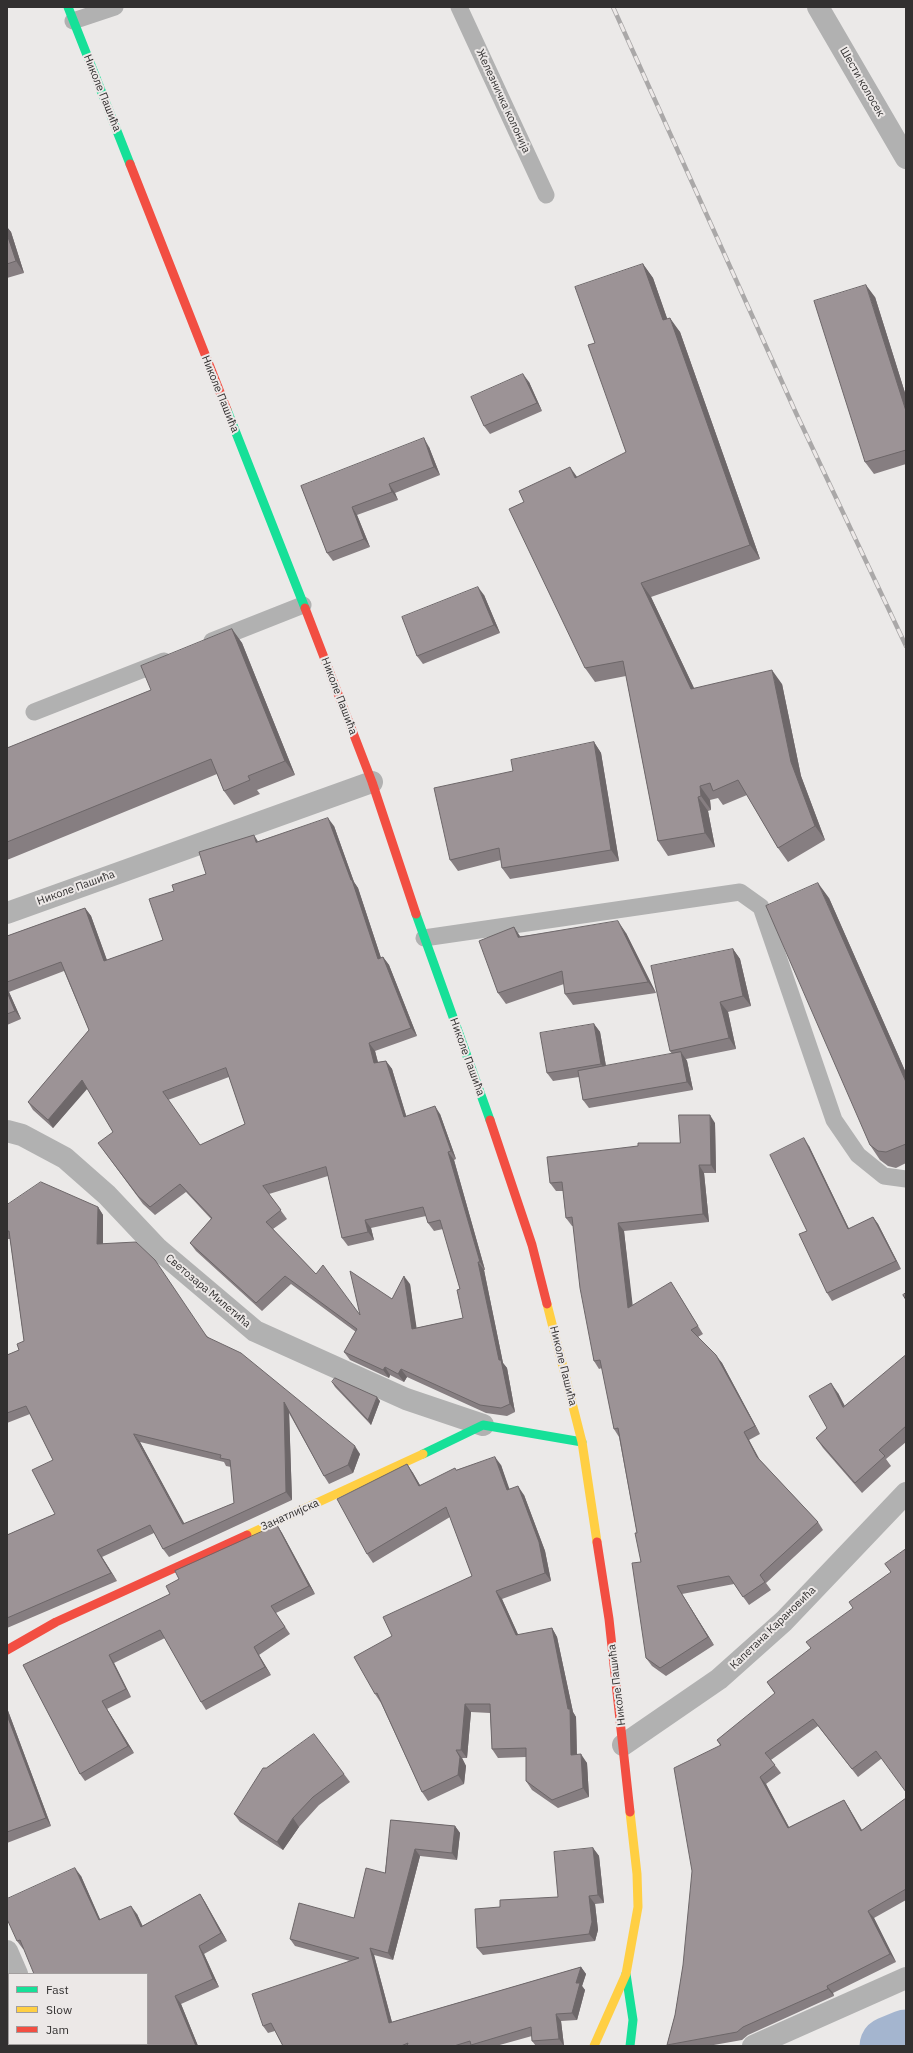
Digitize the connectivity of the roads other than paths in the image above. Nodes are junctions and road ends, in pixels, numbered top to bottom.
1 (115, 7) edge
2 (459, 7) edge
3 (818, 7) edge
4 (71, 14) edge
5 (906, 158) edge
6 (546, 195) dead end
7 (303, 606) junction
8 (34, 712) dead end
9 (372, 782) junction
10 (7, 913) edge
11 (424, 938) junction
12 (7, 1132) edge
13 (906, 1179) edge
14 (483, 1425) junction
15 (582, 1442) junction
16 (906, 1493) edge
17 (7, 1650) edge
18 (624, 1745) junction
19 (7, 1951) edge
20 (17, 1973) edge
21 (626, 1974) junction
22 (906, 1978) edge
23 (594, 2046) edge
24 (630, 2046) edge
25 (753, 2046) edge

1 - 4 lane
2 - 6 lane, Железничка колонија
3 - 5 street, Шести колосек
4 - 7 main road, Николе Пашића
7 - 8 lane
7 - 9 main road, Николе Пашића
9 - 10 street, Николе Пашића
9 - 11 main road, Николе Пашића
11 - 13 lane
11 - 15 main road, Николе Пашића
12 - 14 street, Светозара Милетића
14 - 15 main road
14 - 17 main road, Занатлијска
15 - 18 main road, Николе Пашића
16 - 18 street, Капетана Карановића
18 - 21 main road, Николе Пашића
19 - 20 street
21 - 23 main road, Николе Пашића
21 - 24 main road, Николе Пашића
22 - 25 street

